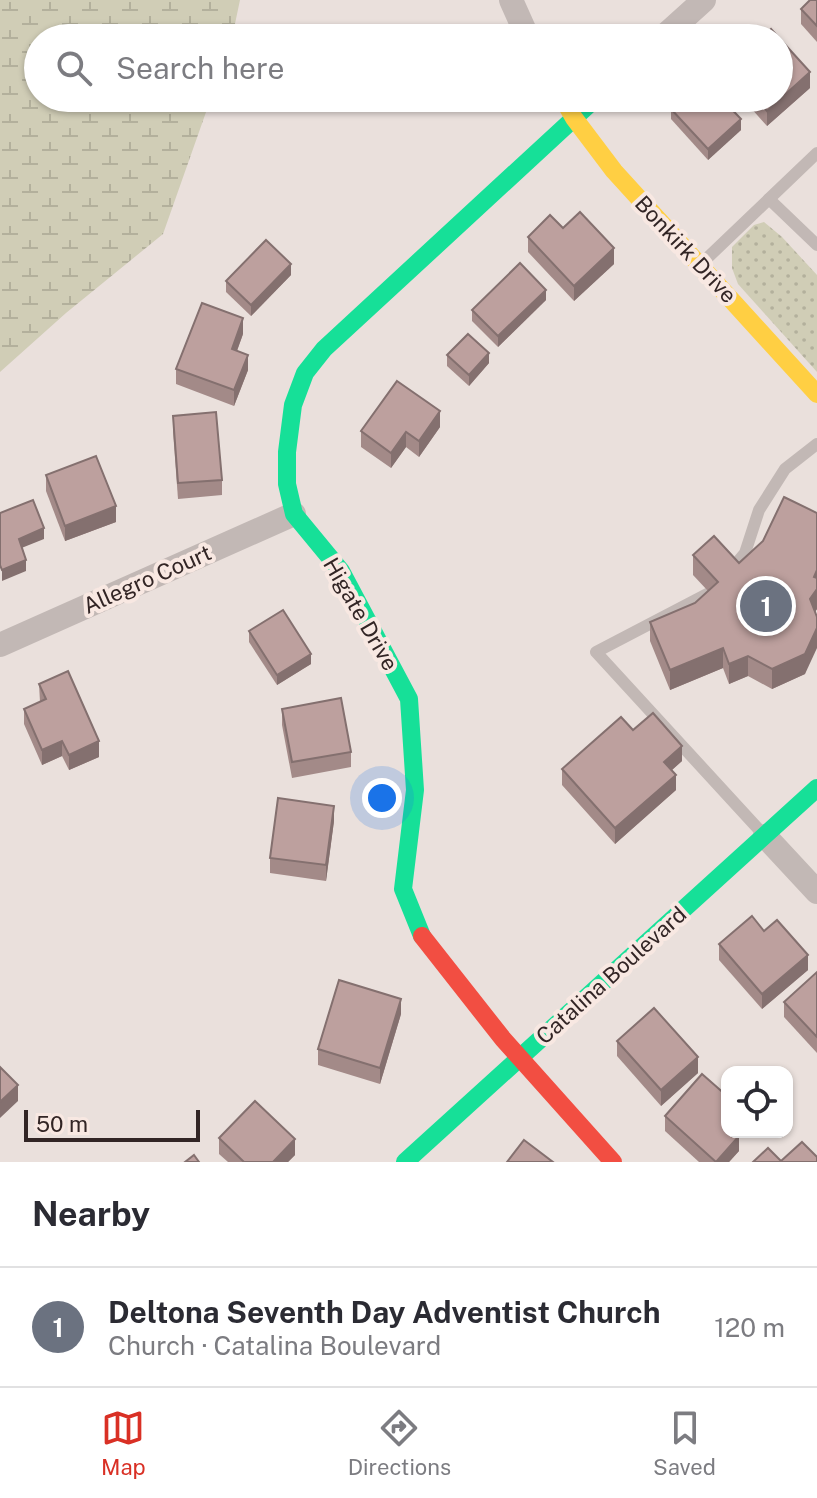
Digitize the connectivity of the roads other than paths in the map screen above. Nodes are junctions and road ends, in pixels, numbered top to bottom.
1 (511, 0) edge
2 (704, 0) edge
3 (522, 24) edge
4 (677, 24) edge
5 (570, 112) edge
6 (581, 112) edge
7 (574, 118) junction
8 (817, 153) edge
9 (769, 199) junction
10 (817, 245) edge
11 (701, 264) junction
12 (817, 394) edge
13 (817, 444) edge
14 (294, 514) junction
15 (729, 572) edge
16 (709, 593) edge
17 (0, 645) edge
18 (817, 788) edge
19 (765, 836) junction
20 (817, 892) edge
21 (519, 1058) junction
22 (405, 1162) edge
23 (613, 1162) edge

1 - 3 street
2 - 4 street
5 - 7 street, Bonkirk Drive
6 - 7 street, Higate Drive
7 - 11 street, Bonkirk Drive
7 - 14 street, Higate Drive
8 - 9 lane
9 - 10 lane
9 - 11 lane
11 - 12 street, Bonkirk Drive
13 - 15 lane
14 - 17 street, Allegro Court
14 - 21 street, Higate Drive
16 - 19 lane
18 - 19 street, Catalina Boulevard
19 - 20 street
19 - 21 street, Catalina Boulevard
21 - 22 street, Catalina Boulevard
21 - 23 street, Higate Drive

